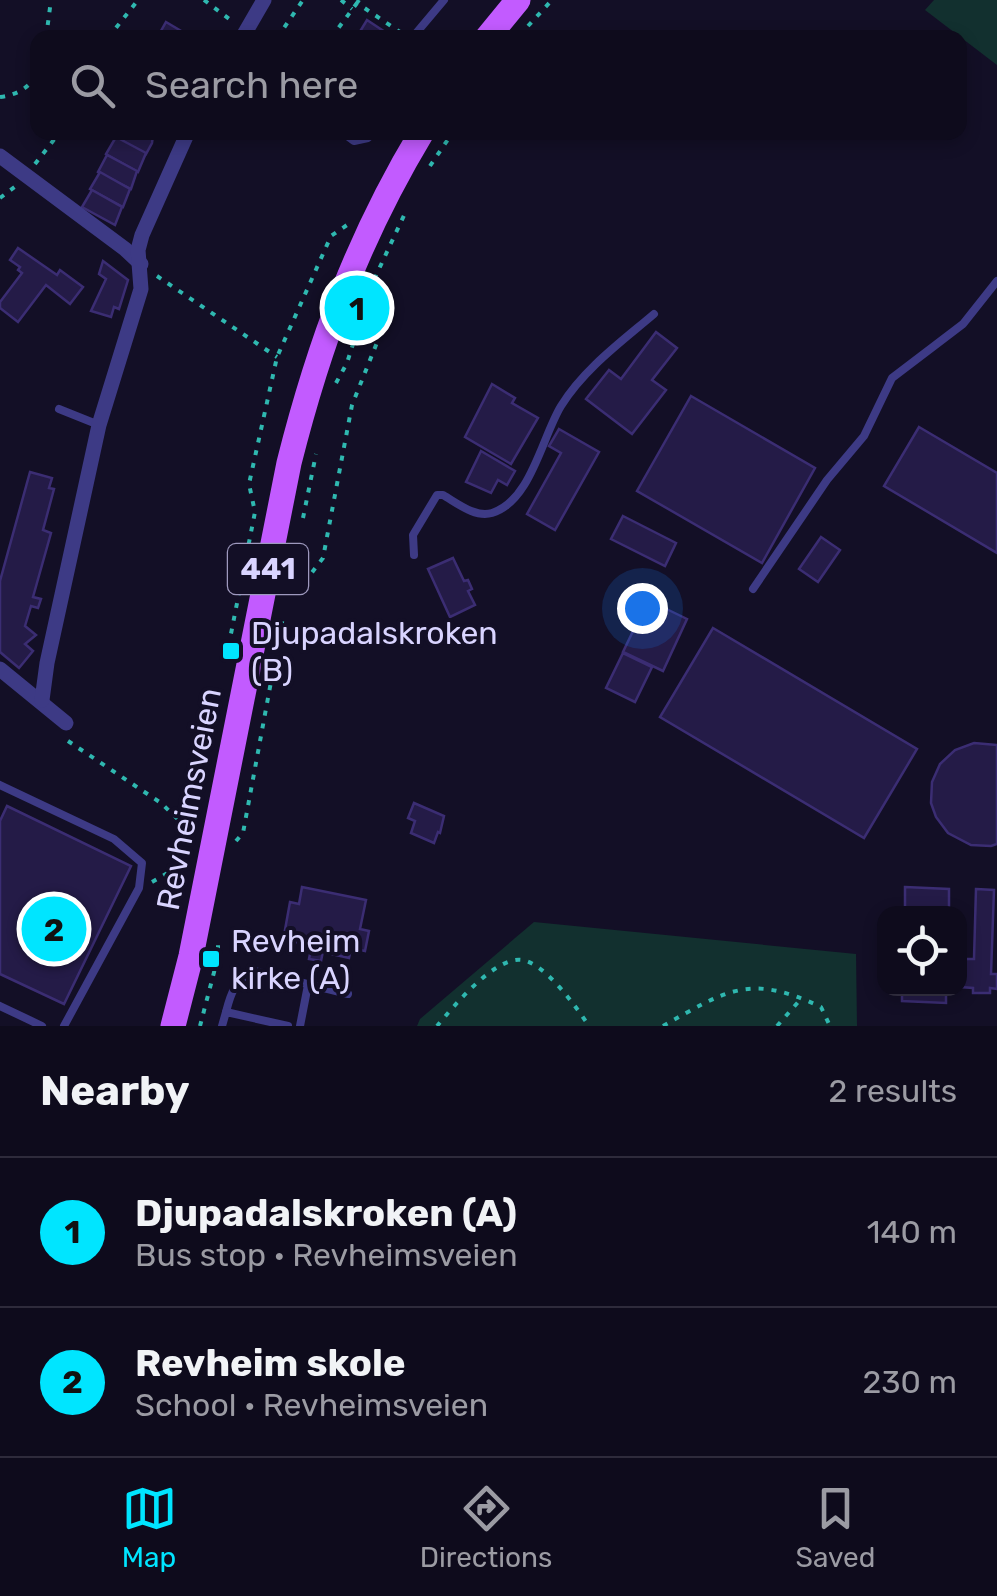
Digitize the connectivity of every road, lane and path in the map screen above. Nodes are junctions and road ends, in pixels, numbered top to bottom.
1 (51, 0) edge
2 (138, 0) edge
3 (204, 0) edge
4 (264, 0) edge
5 (303, 0) edge
6 (341, 0) edge
7 (444, 0) edge
8 (518, 0) edge
9 (552, 0) edge
10 (358, 1) edge
11 (352, 9) junction
12 (47, 30) edge
13 (114, 30) edge
14 (238, 30) edge
15 (247, 30) edge
16 (282, 30) edge
17 (338, 30) edge
18 (399, 30) edge
19 (417, 30) edge
20 (494, 30) edge
21 (524, 30) edge
22 (30, 83) edge
23 (0, 97) edge
24 (184, 140) edge
25 (418, 140) edge
26 (447, 140) edge
27 (0, 156) edge
28 (425, 174) dead end
29 (408, 205) dead end
30 (140, 264) junction
31 (997, 281) edge
32 (372, 284) junction
33 (654, 314) dead end
34 (355, 334) junction
35 (378, 340) junction
36 (277, 358) dead end
37 (334, 388) dead end
38 (59, 410) dead end
39 (99, 424) junction
40 (316, 455) dead end
41 (301, 528) dead end
42 (414, 555) dead end
43 (289, 582) dead end
44 (753, 589) dead end
45 (286, 601) dead end
46 (0, 669) edge
47 (42, 700) junction
48 (66, 723) dead end
49 (68, 741) dead end
50 (0, 786) edge
51 (195, 836) dead end
52 (228, 849) dead end
53 (191, 859) dead end
54 (139, 888) junction
55 (218, 929) dead end
56 (308, 985) junction
57 (348, 994) dead end
58 (802, 998) junction
59 (0, 1006) edge
60 (226, 1012) junction
61 (42, 1026) edge
62 (64, 1026) edge
63 (173, 1026) edge
64 (200, 1026) edge
65 (222, 1026) edge
66 (288, 1026) edge
67 (300, 1026) edge
68 (436, 1026) edge
69 (589, 1026) edge
70 (662, 1026) edge
71 (777, 1026) edge
72 (830, 1026) edge

1 - 12 path
2 - 13 path
3 - 14 path
4 - 15 street
5 - 16 path
6 - 11 path
7 - 19 lane
8 - 20 main road
9 - 21 path
10 - 11 path
10 - 18 path
11 - 17 path
22 - 23 path
24 - 30 street
25 - 63 main road, Revheimsveien / 441
26 - 28 path
27 - 30 street
29 - 32 path
30 - 36 path
30 - 39 street
31 - 44 lane
32 - 34 path
32 - 35 path
33 - 42 lane
34 - 35 path
34 - 37 path
35 - 43 path
38 - 39 lane
39 - 47 street
40 - 41 path
45 - 52 path
46 - 47 street
47 - 48 street
49 - 51 path
50 - 54 lane
53 - 54 path
54 - 62 lane
55 - 64 path
56 - 57 lane
56 - 60 lane
56 - 67 lane
58 - 70 path
58 - 71 path
58 - 72 path
59 - 61 lane
60 - 65 lane
60 - 66 lane
68 - 69 path

